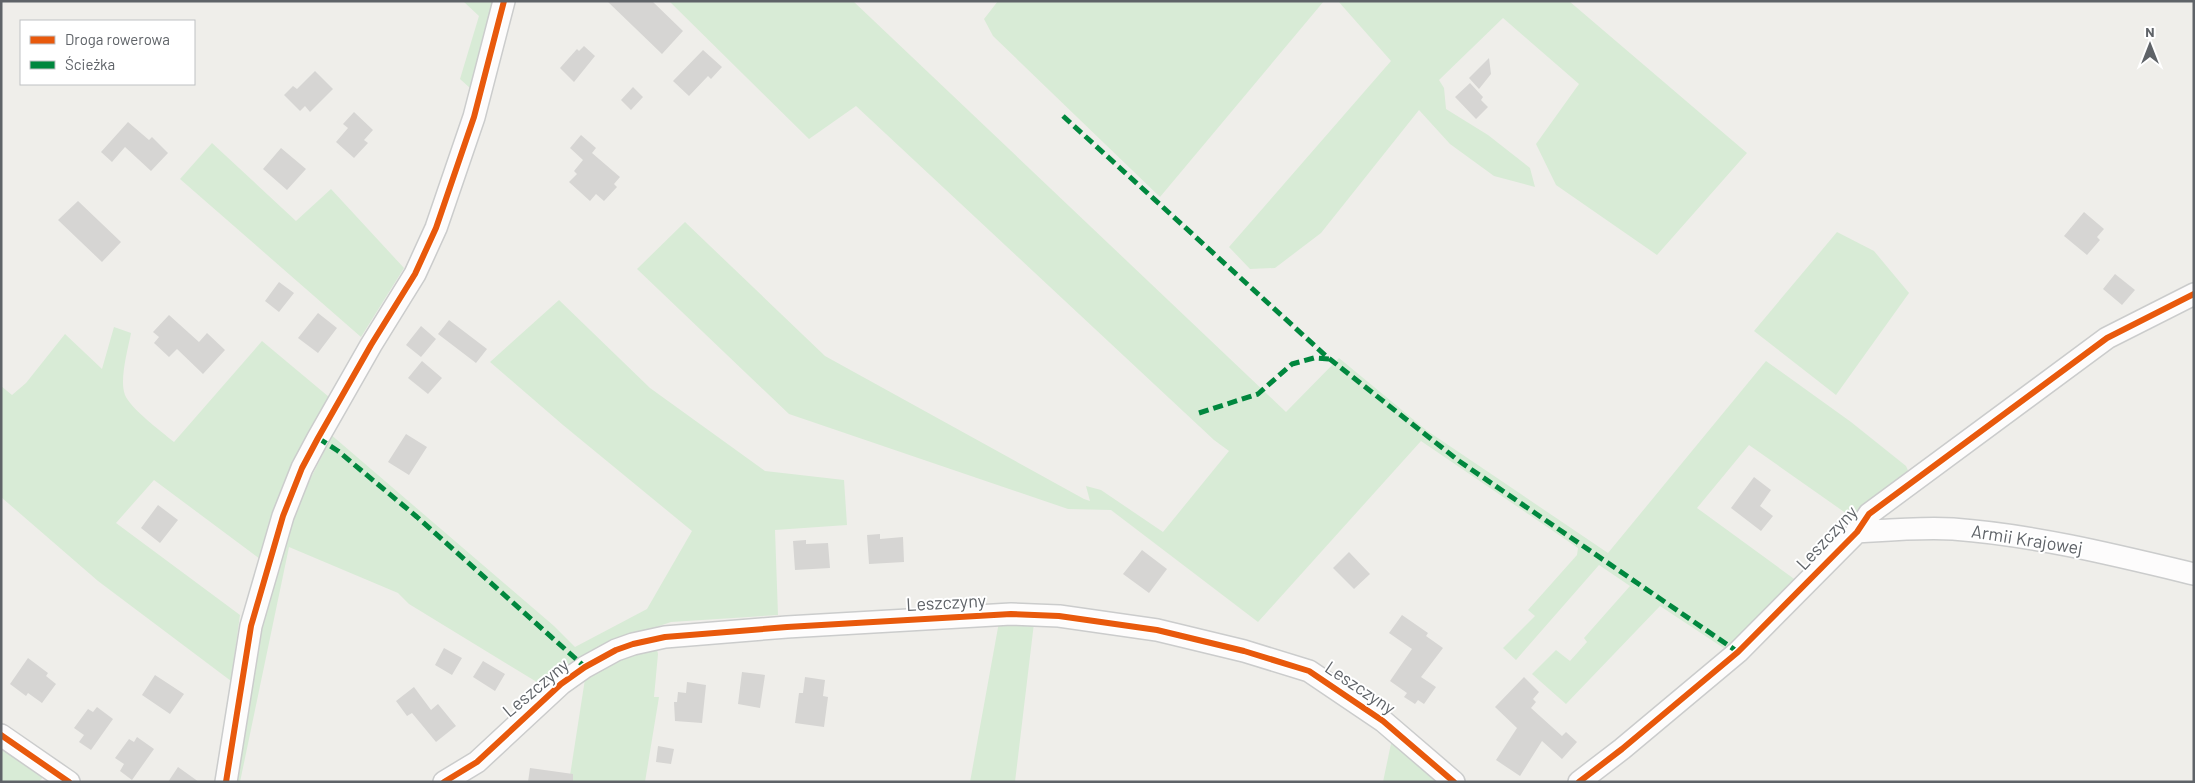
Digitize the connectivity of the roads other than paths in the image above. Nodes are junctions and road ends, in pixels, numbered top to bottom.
1 (504, 1) edge
2 (2194, 294) edge
3 (1857, 532) junction
4 (2194, 574) edge
5 (1, 736) edge
6 (69, 782) edge
7 (226, 782) edge
8 (444, 782) edge
9 (1454, 782) edge
10 (1578, 782) edge

1 - 7 street
2 - 3 street, Leszczyny
3 - 4 street, Armii Krajowej
3 - 10 street, Leszczyny
5 - 6 street
8 - 9 street, Leszczyny

